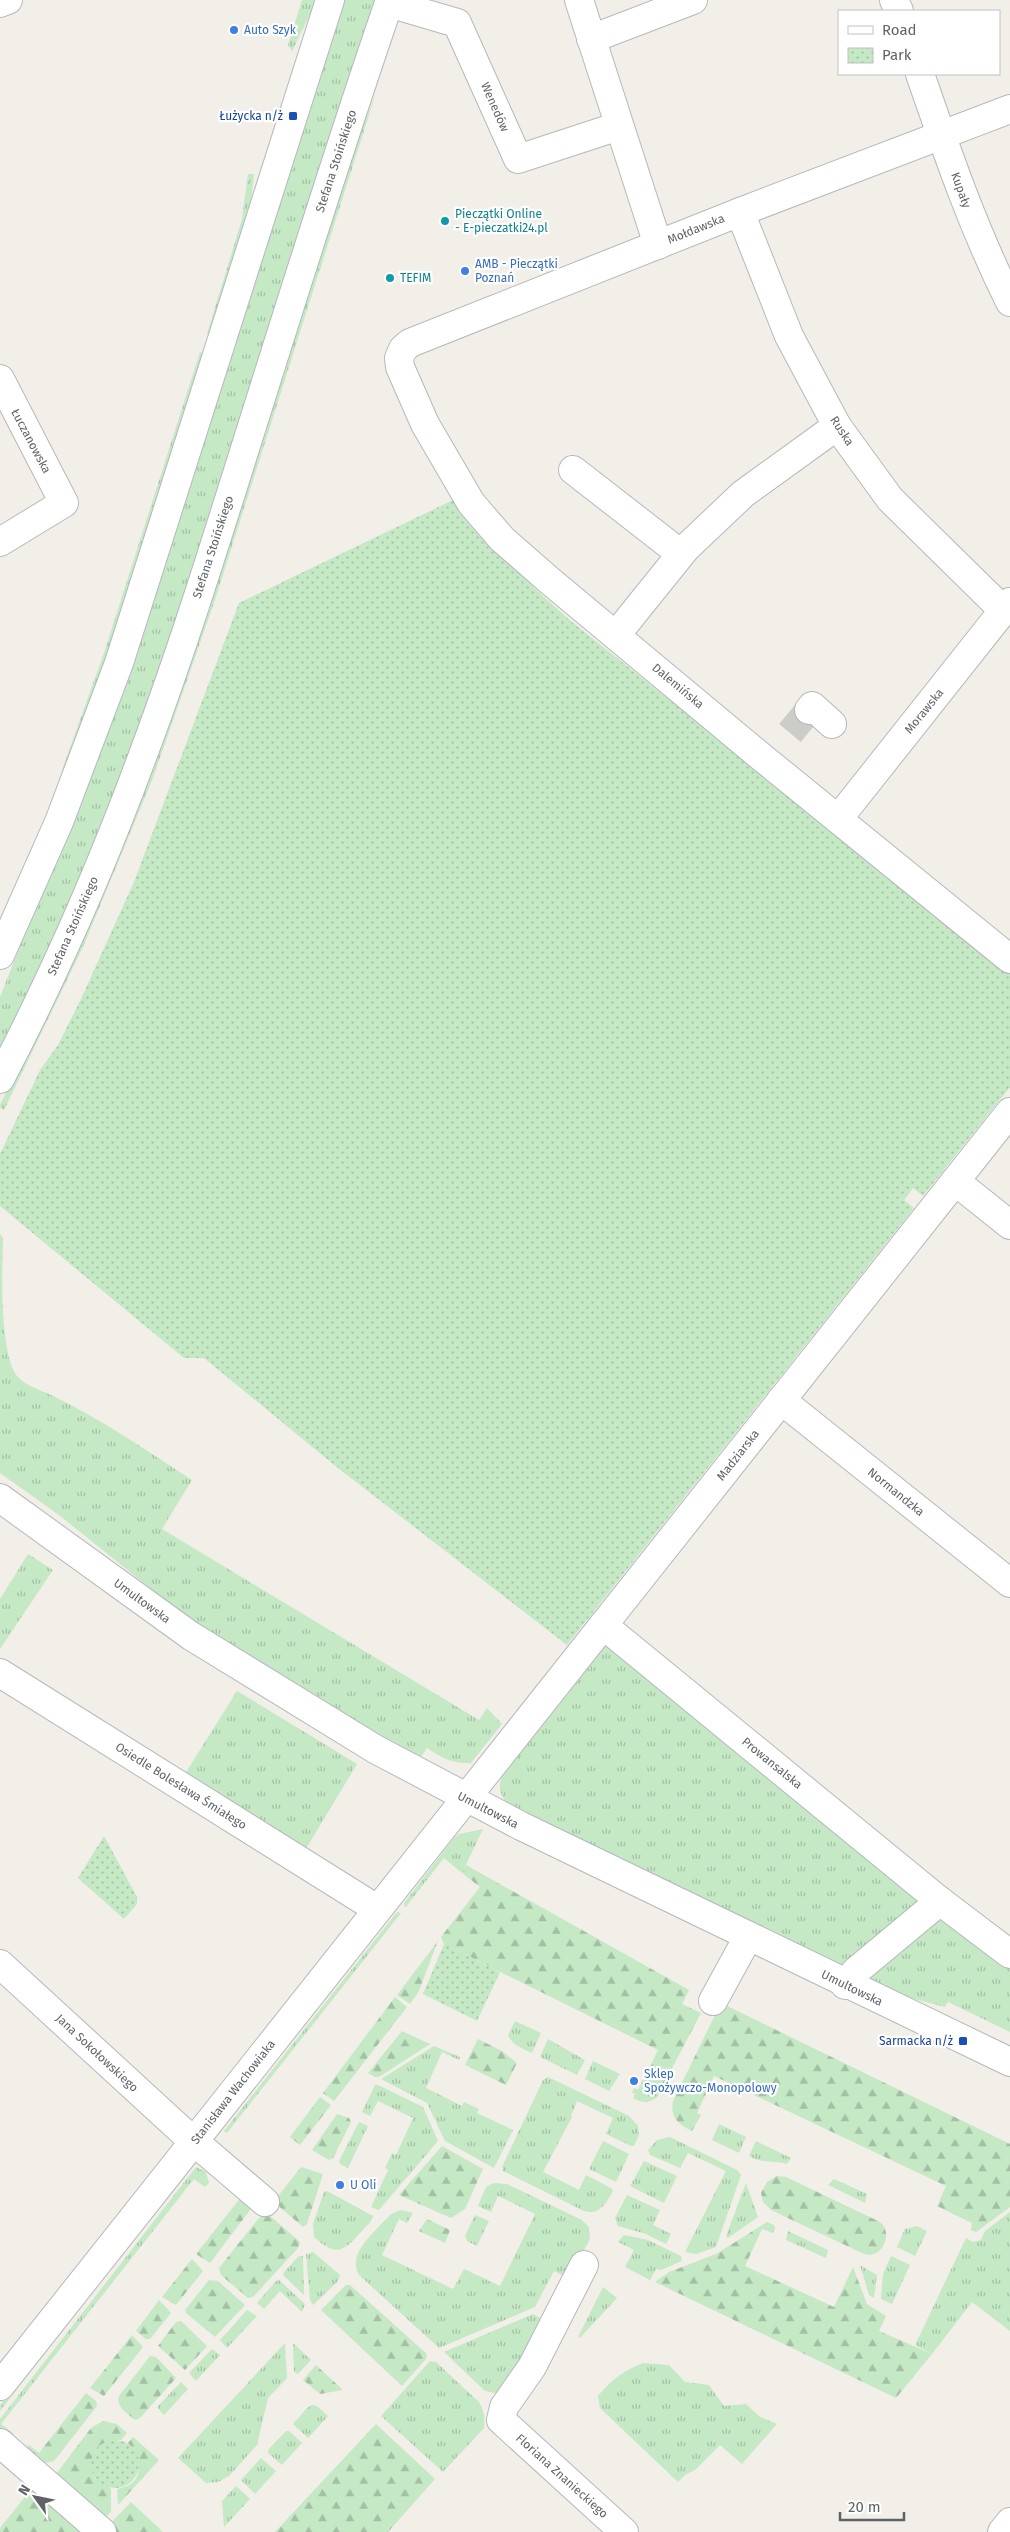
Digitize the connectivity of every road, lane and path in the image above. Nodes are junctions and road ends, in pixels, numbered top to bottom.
1 (8, 0) edge
2 (330, 0) edge
3 (579, 0) edge
4 (693, 0) edge
5 (389, 2) edge
6 (0, 3) edge
7 (592, 39) junction
8 (920, 75) edge
9 (1010, 110) edge
10 (620, 126) junction
11 (942, 136) junction
12 (740, 212) junction
13 (658, 245) junction
14 (1010, 302) edge
15 (400, 367) joint
16 (0, 379) edge
17 (837, 426) junction
18 (573, 470) dead end
19 (0, 542) edge
20 (681, 554) junction
21 (1007, 607) edge
22 (616, 635) junction
23 (809, 710) dead end
24 (832, 724) dead end
25 (838, 819) junction
26 (0, 955) edge
27 (1010, 959) edge
28 (0, 1079) edge
29 (1010, 1112) edge
30 (955, 1181) junction
31 (1010, 1225) edge
32 (781, 1400) junction
33 (0, 1498) edge
34 (1010, 1583) edge
35 (603, 1625) junction
36 (0, 1673) edge
37 (465, 1798) junction
38 (940, 1901) junction
39 (369, 1904) junction
40 (748, 1937) junction
41 (1010, 1954) edge
42 (0, 1964) edge
43 (845, 1984) junction
44 (713, 2001) dead end
45 (1010, 2062) edge
46 (194, 2142) junction
47 (265, 2202) dead end
48 (584, 2266) dead end
49 (0, 2386) edge
50 (0, 2443) edge
51 (1010, 2522) edge
52 (102, 2532) edge
53 (624, 2532) edge
54 (1002, 2532) edge

1 - 6 street
2 - 26 street
3 - 7 street
4 - 7 street
5 - 10 street, Wenedów
5 - 28 street, Stefana Stoińskiego
7 - 10 street
8 - 11 street, Kupały
9 - 11 street, Mołdawska
10 - 13 street
11 - 12 street, Mołdawska
11 - 14 street, Kupały
12 - 13 street, Mołdawska
12 - 17 street, Ruska
13 - 15 street, Mołdawska
15 - 22 street, Dalemińska
16 - 19 street, Łuczanowska
17 - 20 street
17 - 21 street, Ruska
18 - 20 street
20 - 22 street
21 - 25 street, Morawska
22 - 25 street, Dalemińska
23 - 24 street
25 - 27 street, Dalemińska
29 - 30 street, Madziarska
30 - 31 street
30 - 32 street, Madziarska
32 - 34 street, Normandzka
32 - 35 street, Madziarska
33 - 37 street, Umultowska
35 - 37 street, Madziarska
35 - 38 street, Prowansalska
36 - 39 street, Osiedle Bolesława Śmiałego
37 - 39 street, Stanisława Wachowiaka
37 - 40 street, Umultowska
38 - 41 street, Prowansalska
38 - 43 street
39 - 46 street, Stanisława Wachowiaka
40 - 43 street, Umultowska
40 - 44 street
42 - 46 street, Jana Sokołowskiego
43 - 45 street, Umultowska
46 - 47 street
46 - 49 street, Stanisława Wachowiaka
48 - 53 street, Floriana Znanieckiego
50 - 52 street
51 - 54 street

